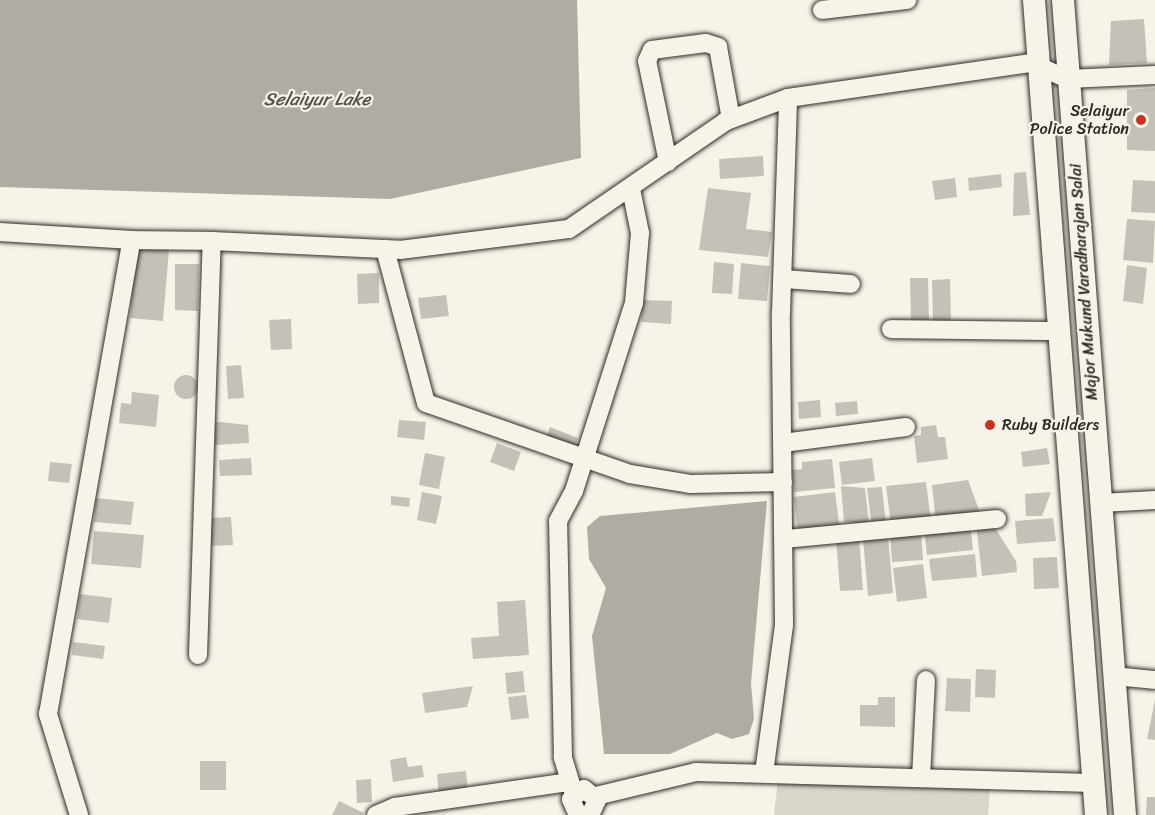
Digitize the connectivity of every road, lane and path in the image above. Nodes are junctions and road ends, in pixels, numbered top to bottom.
1 (907, 0) edge
2 (1034, 0) edge
3 (1063, 0) edge
4 (822, 10) dead end
5 (1039, 65) junction
6 (1155, 75) edge
7 (1068, 79) junction
8 (788, 98) junction
9 (731, 119) junction
10 (647, 177) junction
11 (0, 232) edge
12 (132, 240) junction
13 (212, 241) junction
14 (385, 249) junction
15 (783, 279) junction
16 (851, 284) dead end
17 (891, 329) dead end
18 (1059, 331) junction
19 (906, 426) dead end
20 (783, 443) junction
21 (585, 459) junction
22 (783, 482) junction
23 (1155, 500) edge
24 (1101, 503) junction
25 (1136, 504) junction
26 (1155, 510) edge
27 (997, 519) dead end
28 (785, 539) junction
29 (198, 655) dead end
30 (1114, 676) junction
31 (926, 680) dead end
32 (1155, 680) edge
33 (764, 773) junction
34 (921, 778) junction
35 (1093, 783) junction
36 (571, 788) junction
37 (596, 796) junction
38 (79, 815) edge
39 (376, 815) edge
40 (578, 815) edge
41 (590, 815) edge
42 (1096, 815) edge
43 (1125, 815) edge

1 - 4 street
2 - 5 main road, Major Mukund Varadharajan Salai
3 - 7 main road, Major Mukund Varadharajan Salai
5 - 7 street
5 - 8 street
5 - 18 main road, Major Mukund Varadharajan Salai
6 - 7 street
7 - 24 main road, Major Mukund Varadharajan Salai
8 - 9 street
8 - 15 street
9 - 10 street
9 - 10 street
10 - 14 street
10 - 21 street
11 - 12 street
12 - 13 street
12 - 38 street
13 - 14 street
13 - 29 street
14 - 21 street
15 - 16 street
15 - 20 street
17 - 18 street
18 - 35 main road, Major Mukund Varadharajan Salai
19 - 20 street
20 - 22 street
21 - 22 street
21 - 36 street
22 - 28 street
23 - 25 street
24 - 25 street
24 - 30 main road, Major Mukund Varadharajan Salai
25 - 26 street
27 - 28 street
28 - 33 street
30 - 32 street
30 - 43 main road, Major Mukund Varadharajan Salai
31 - 34 street
33 - 34 street
33 - 37 street
34 - 35 street
35 - 42 main road, Major Mukund Varadharajan Salai
36 - 37 street
36 - 39 street
36 - 40 street
37 - 41 street

